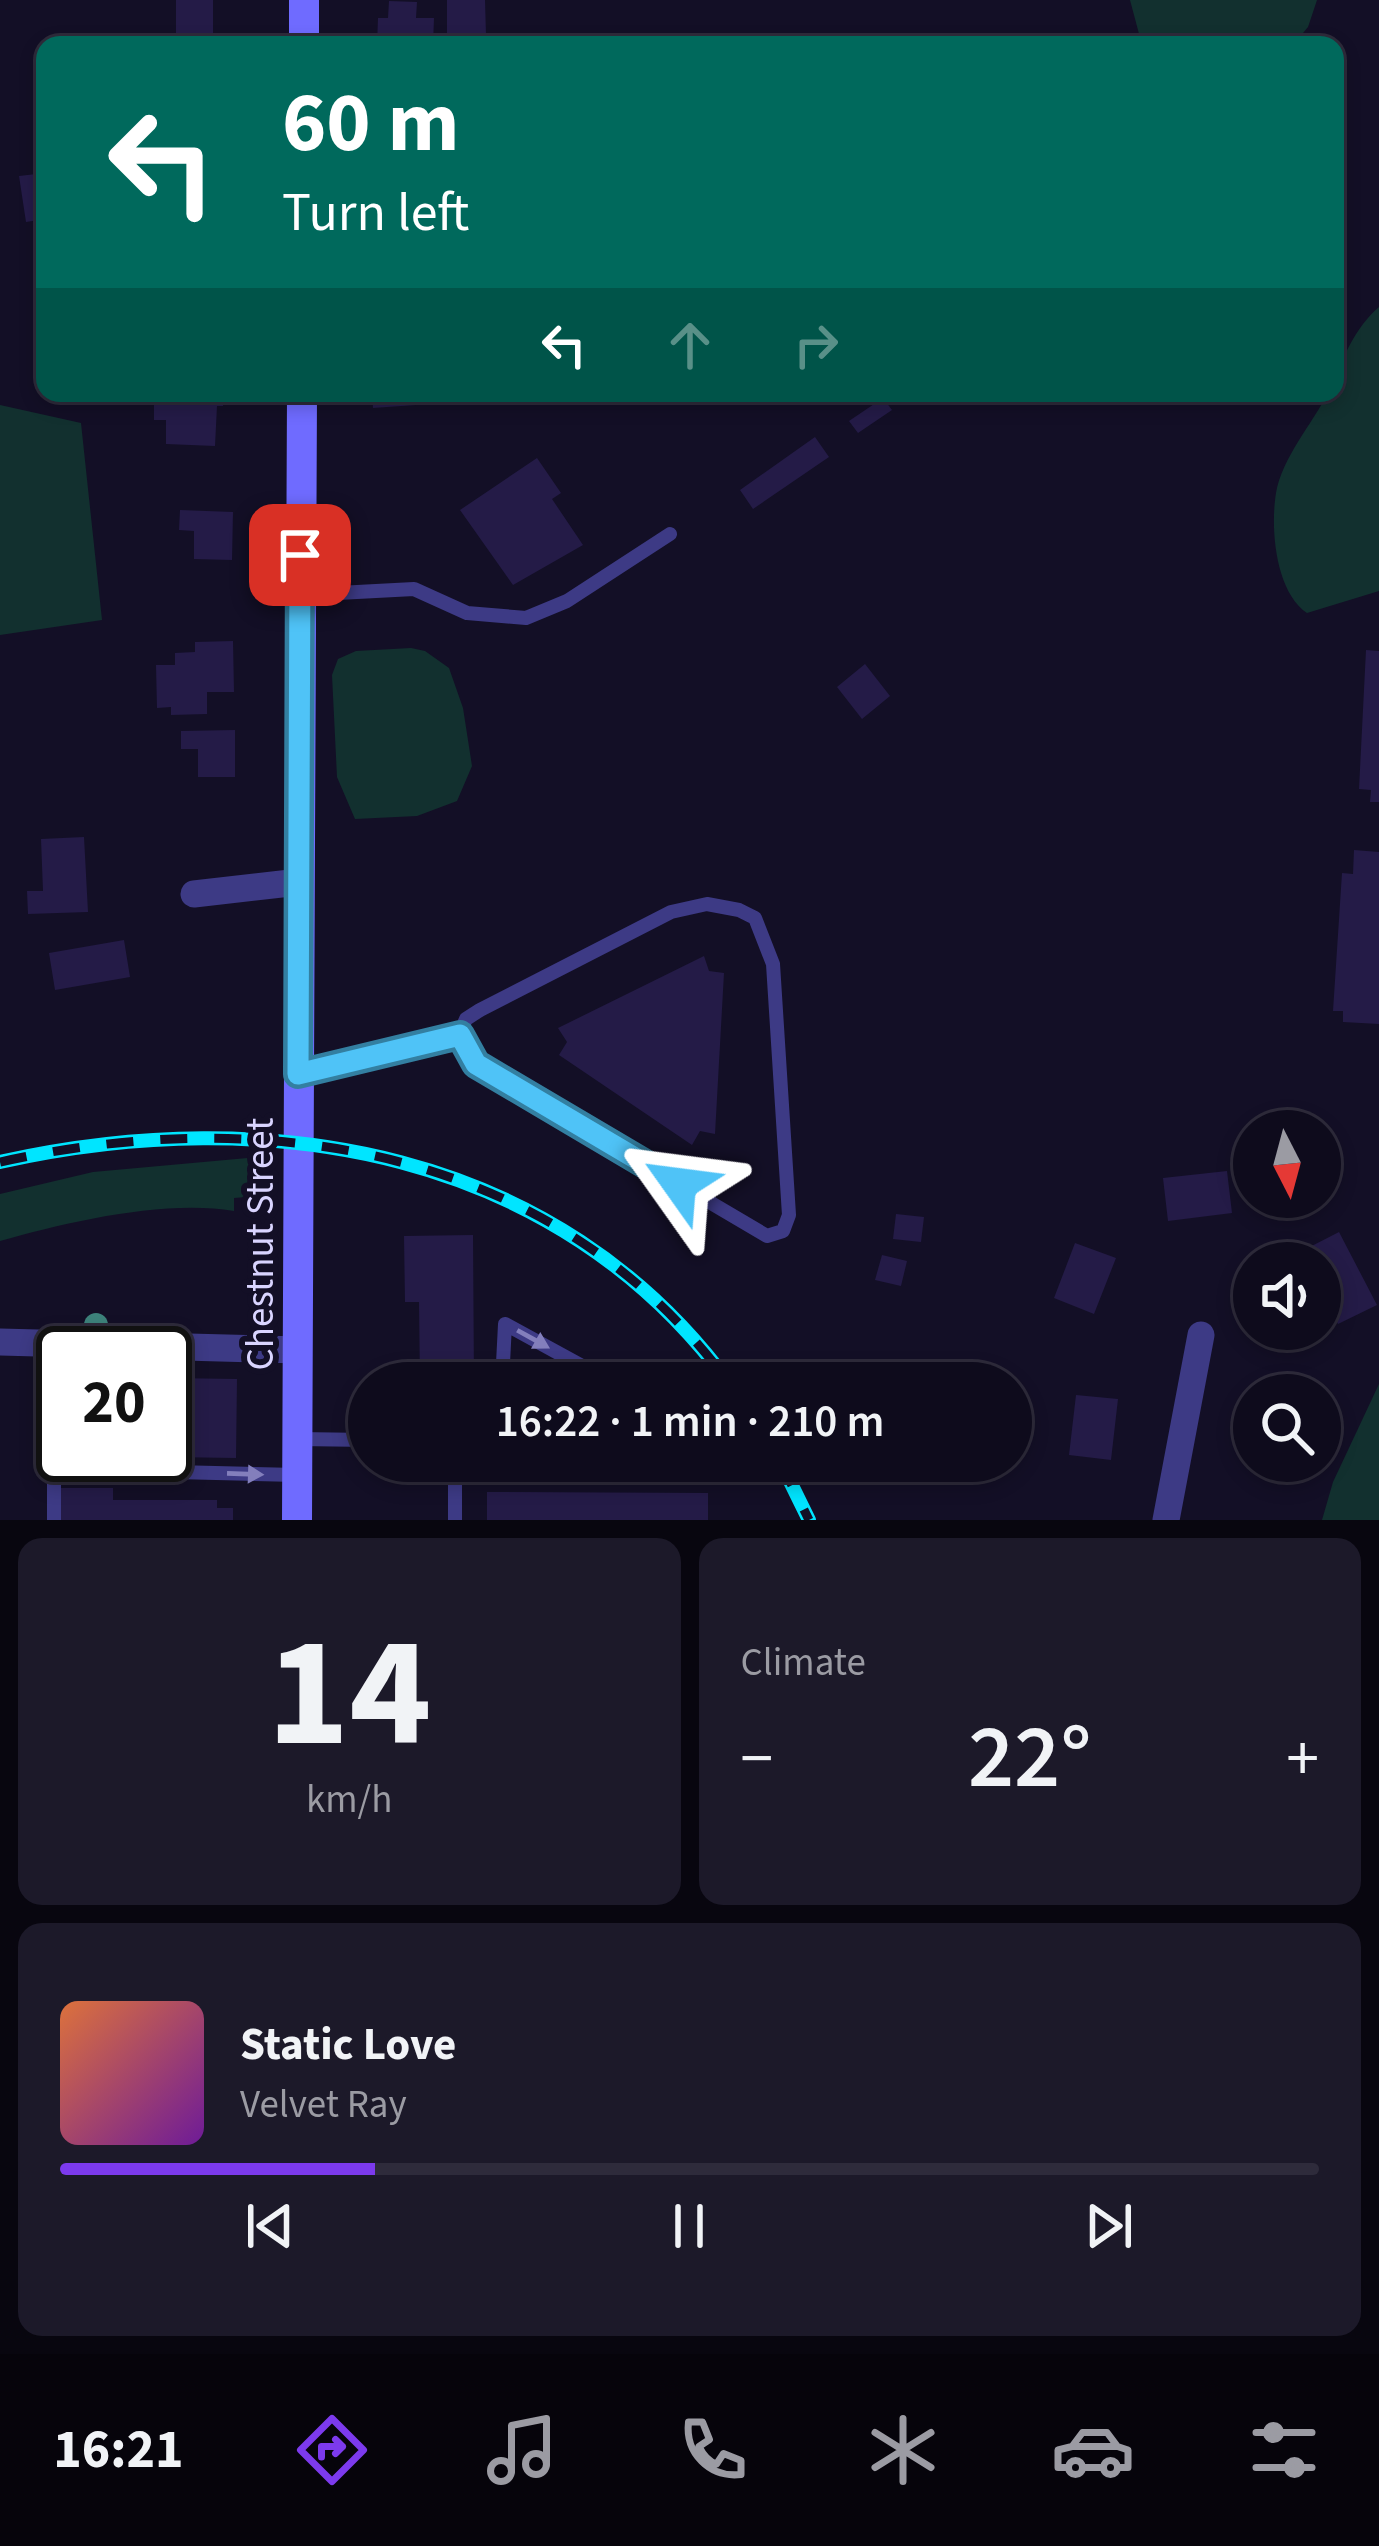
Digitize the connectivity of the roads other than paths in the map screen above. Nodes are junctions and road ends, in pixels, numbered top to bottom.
1 (304, 0) edge
2 (304, 36) edge
3 (302, 402) edge
4 (670, 534) dead end
5 (300, 595) junction
6 (299, 882) junction
7 (194, 894) dead end
8 (460, 1035) junction
9 (298, 1074) junction
10 (1201, 1335) dead end
11 (0, 1342) edge
12 (298, 1350) junction
13 (503, 1362) edge
14 (575, 1362) edge
15 (298, 1439) junction
16 (348, 1440) edge
17 (298, 1475) junction
18 (455, 1482) edge
19 (54, 1520) edge
20 (297, 1520) edge
21 (455, 1520) edge
22 (1166, 1520) edge

1 - 2 main road
3 - 5 main road, Chestnut Street
4 - 5 lane
5 - 6 main road, Chestnut Street
6 - 7 street
6 - 9 main road, Chestnut Street
8 - 8 lane
8 - 9 lane
9 - 12 main road, Chestnut Street
10 - 22 street
11 - 12 street
12 - 15 main road, Chestnut Street
13 -> 14 lane
15 - 16 lane
15 - 17 main road, Chestnut Street
19 -> 17 lane
17 - 20 main road, Chestnut Street
18 - 21 lane

